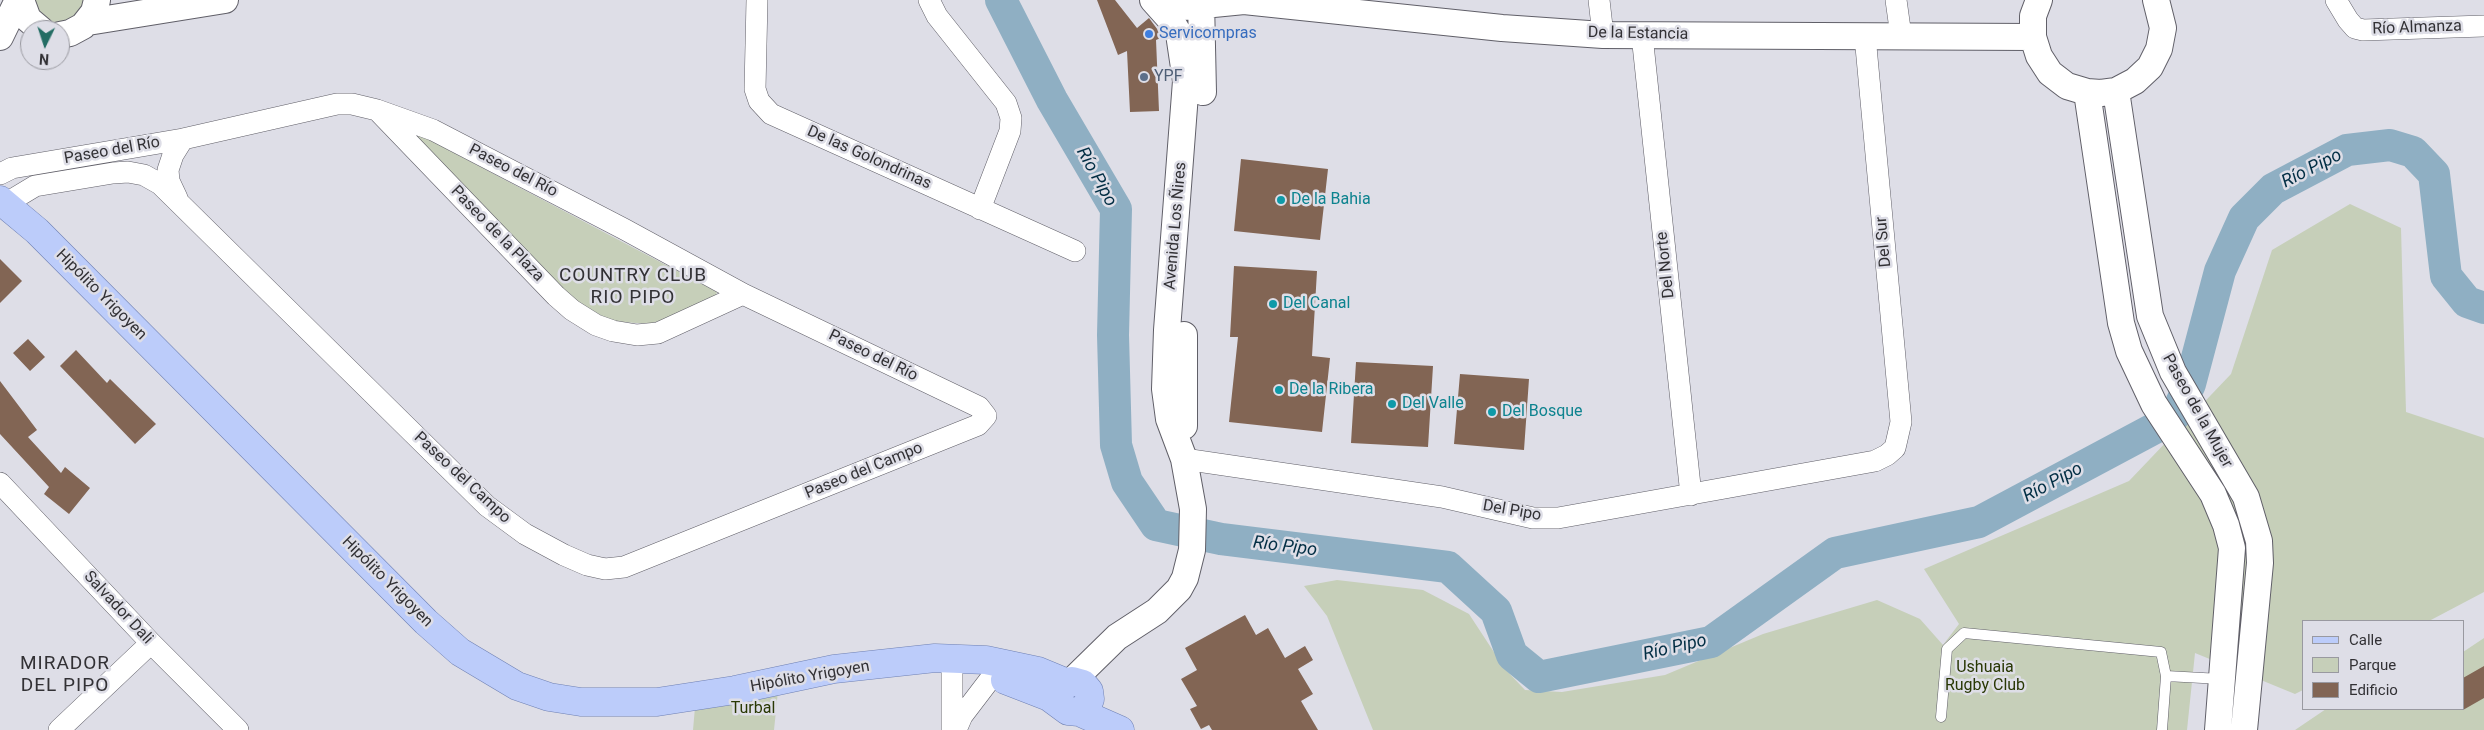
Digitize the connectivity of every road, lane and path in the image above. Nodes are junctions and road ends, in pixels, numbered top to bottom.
1 (20, 0) edge
2 (126, 0) edge
3 (225, 0) edge
4 (757, 0) edge
5 (929, 0) edge
6 (1154, 0) edge
7 (1243, 0) edge
8 (1599, 0) edge
9 (1896, 0) edge
10 (2039, 0) edge
11 (2336, 0) edge
12 (1200, 2) edge
13 (2164, 3) edge
14 (173, 9) junction
15 (92, 11) edge
16 (29, 20) edge
17 (2484, 26) edge
18 (70, 32) edge
19 (1603, 35) junction
20 (1642, 35) junction
21 (1865, 36) junction
22 (1901, 36) junction
23 (0, 37) edge
24 (2033, 37) junction
25 (20, 39) edge
26 (0, 47) edge
27 (2116, 90) junction
28 (2086, 92) junction
29 (377, 110) junction
30 (183, 139) junction
31 (1190, 151) junction
32 (0, 174) edge
33 (178, 200) junction
34 (2, 202) edge
35 (980, 209) junction
36 (1075, 251) dead end
37 (742, 294) junction
38 (986, 416) joint
39 (1895, 448) joint
40 (1184, 460) junction
41 (0, 483) edge
42 (1691, 495) junction
43 (151, 643) junction
44 (952, 665) junction
45 (2166, 676) junction
46 (991, 678) junction
47 (2236, 680) junction
48 (1076, 694) junction
49 (1941, 717) dead end
50 (59, 730) edge
51 (238, 730) edge
52 (952, 730) edge
53 (956, 730) edge
54 (1120, 730) edge
55 (1133, 730) edge
56 (2162, 730) edge
57 (2218, 730) edge
58 (2244, 730) edge

1 - 16 street
1 - 23 street
2 - 14 street
3 - 14 street
4 - 35 street, De las Golondrinas
5 - 35 street
6 - 12 street, De la Estancia
6 - 31 street, Avenida Los Ñires
7 - 12 street, De la Estancia
7 - 19 street, De la Estancia
8 - 19 street
9 - 22 street
10 - 24 street
11 - 17 street, Río Almanza
12 - 31 street, Avenida Los Ñires
13 - 27 street
14 - 15 street
15 - 18 street
19 - 20 street, De la Estancia
20 - 21 street, De la Estancia
20 - 42 street, Del Norte
21 - 22 street, De la Estancia
21 - 39 street, Del Sur
22 - 24 street, De la Estancia
24 - 28 street
25 - 26 street
27 - 28 street
27 - 47 street, Paseo de la Mujer
28 - 47 street, Paseo de la Mujer
29 - 30 street, Paseo del Río
29 - 37 street, Paseo del Río
29 - 37 street, Paseo de la Plaza
30 - 32 street, Paseo del Río
30 - 33 street
31 - 40 street, Avenida Los Ñires
33 - 34 street, Paseo del Campo
33 - 38 street, Paseo del Campo
34 - 44 main road, Hipólito Yrigoyen
35 - 36 street, De las Golondrinas
37 - 38 street, Paseo del Río
39 - 42 street, Del Pipo
40 - 42 street, Del Pipo
40 - 48 street, Avenida Los Ñires
41 - 43 street, Salvador Dali
43 - 50 street
43 - 51 street, Salvador Dali
44 - 46 main road, Hipólito Yrigoyen
44 - 48 main road, Hipólito Yrigoyen
44 - 52 street
45 - 47 lane
45 - 49 lane
45 - 56 lane
46 - 48 main road, Hipólito Yrigoyen
46 - 53 street
47 - 57 street, Paseo de la Mujer
47 - 58 street, Paseo de la Mujer
48 - 54 main road, Hipólito Yrigoyen
48 - 55 main road, Hipólito Yrigoyen

